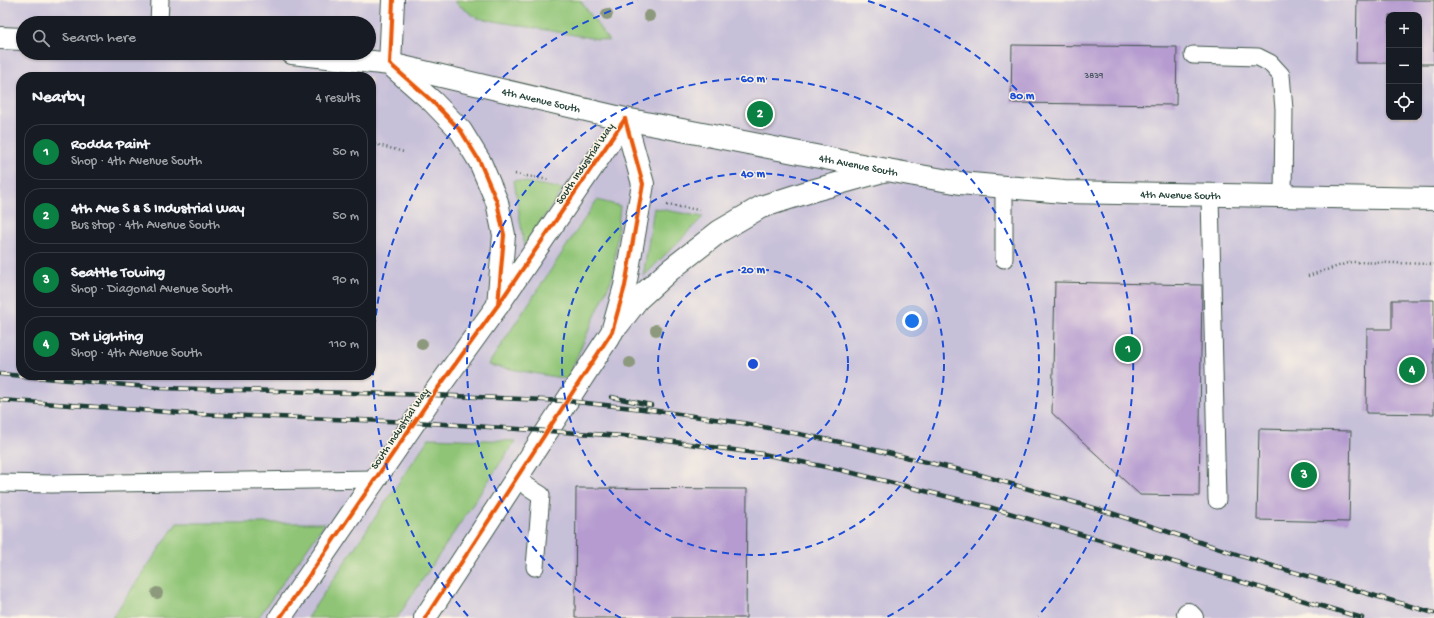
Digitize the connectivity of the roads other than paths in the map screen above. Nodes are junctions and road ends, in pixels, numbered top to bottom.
1 (160, 0) edge
2 (393, 0) edge
3 (159, 16) edge
4 (0, 38) edge
5 (16, 39) edge
6 (1193, 55) dead end
7 (354, 60) edge
8 (390, 64) junction
9 (625, 119) junction
10 (887, 170) junction
11 (1004, 187) junction
12 (1210, 195) junction
13 (1283, 196) junction
14 (1434, 199) edge
15 (1004, 259) dead end
16 (498, 306) junction
17 (612, 332) junction
18 (375, 479) junction
19 (516, 479) junction
20 (0, 483) edge
21 (1217, 500) dead end
22 (535, 567) dead end
23 (280, 618) edge
24 (425, 618) edge

1 - 3 lane
2 - 8 street
4 - 5 street
6 - 13 lane
7 - 8 street, 4th Avenue South
8 - 9 street, 4th Avenue South
8 - 16 street
9 - 10 street, 4th Avenue South
9 - 16 street, South Industrial Way
9 - 17 street, South Industrial Way
10 - 11 street, 4th Avenue South
10 - 17 street
11 - 12 street, 4th Avenue South
11 - 15 lane
12 - 13 street, 4th Avenue South
12 - 21 lane
13 - 14 street, 4th Avenue South
16 - 18 street, South Industrial Way
17 - 19 street, South Industrial Way
18 - 20 lane
18 - 23 street, South Industrial Way
19 - 22 lane
19 - 24 street, South Industrial Way

